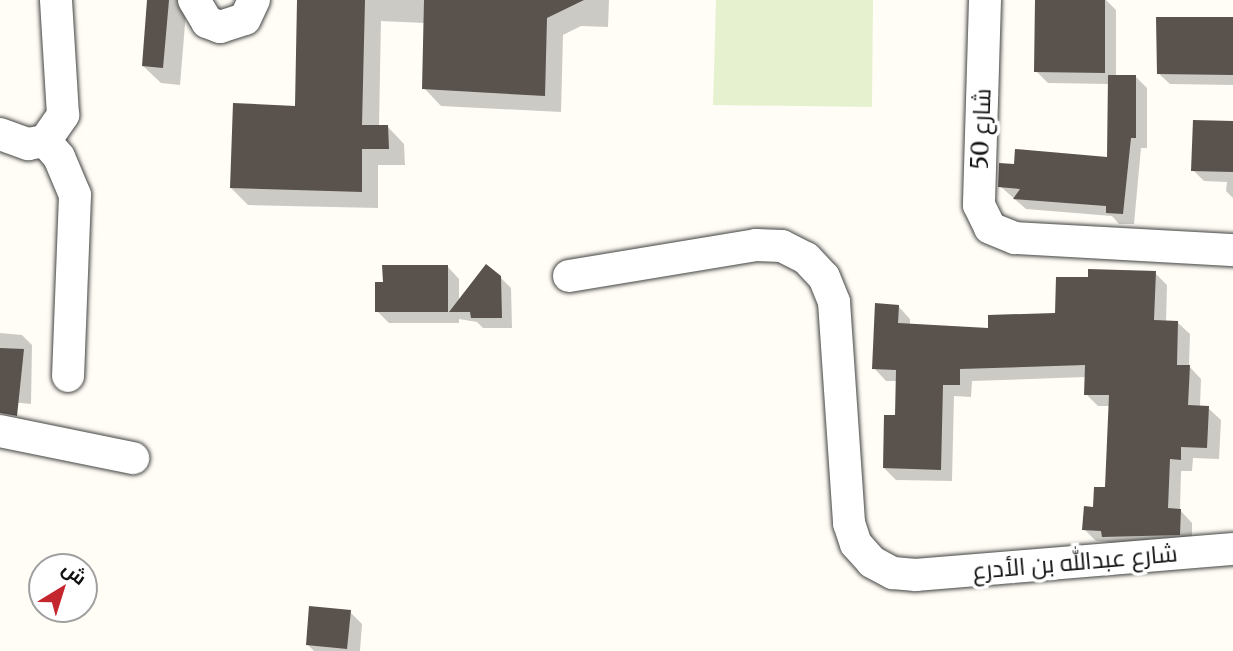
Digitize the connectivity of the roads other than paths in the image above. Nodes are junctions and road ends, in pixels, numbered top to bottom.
1 (56, 0) edge
2 (194, 0) edge
3 (254, 0) edge
4 (985, 0) edge
5 (0, 135) edge
6 (45, 141) junction
7 (1233, 250) edge
8 (1233, 268) edge
9 (569, 276) dead end
10 (68, 376) dead end
11 (0, 431) edge
12 (133, 458) dead end
13 (1233, 549) edge

1 - 6 street
2 - 3 street
4 - 7 street, شارع 50
5 - 6 street
6 - 10 street
7 - 8 street
9 - 13 street, شارع عبدالله بن الأدرع
11 - 12 street

